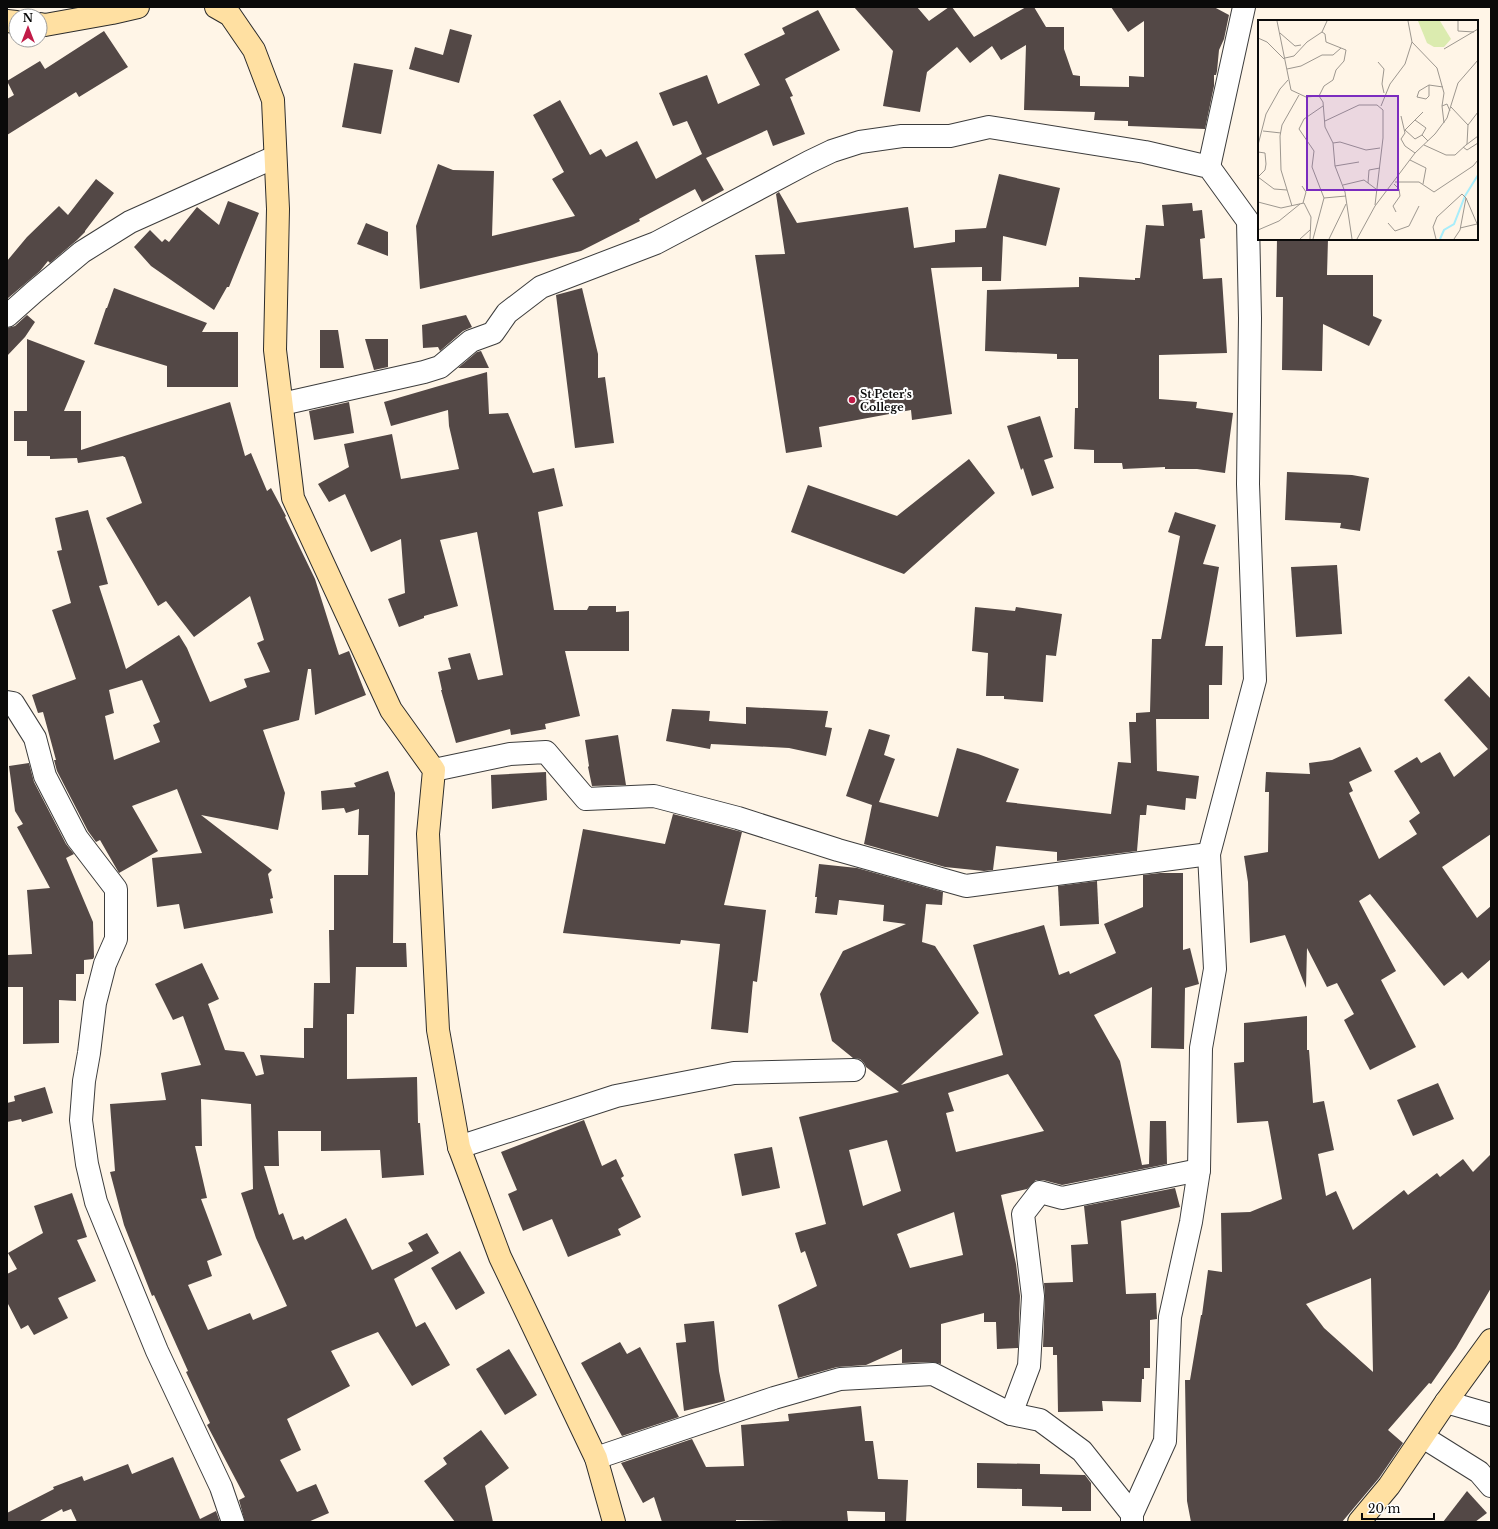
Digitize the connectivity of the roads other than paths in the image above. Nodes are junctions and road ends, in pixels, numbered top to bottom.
1 (138, 7) edge
2 (216, 7) edge
3 (1244, 7) edge
4 (48, 24) edge
5 (275, 157) junction
6 (1209, 167) junction
7 (7, 316) edge
8 (282, 404) junction
9 (7, 702) edge
10 (434, 770) junction
11 (1209, 854) junction
12 (854, 1070) dead end
13 (459, 1148) junction
14 (1199, 1170) junction
15 (1491, 1340) edge
16 (1446, 1402) junction
17 (1011, 1414) junction
18 (1491, 1414) edge
19 (1423, 1436) junction
20 (596, 1458) junction
21 (1491, 1486) edge
22 (1132, 1518) edge
23 (233, 1522) edge
24 (614, 1522) edge
25 (1358, 1522) edge

1 - 4 main road
2 - 5 main road
3 - 6 street
5 - 7 street
5 - 8 main road
6 - 8 street
6 - 11 street
8 - 10 main road
9 - 23 street
10 - 11 street
10 - 13 main road
11 - 14 street
12 - 13 street
13 - 20 main road
14 - 17 street
14 - 22 street
15 - 16 main road
16 - 18 street
16 - 19 main road
17 - 20 street
17 - 22 street
19 - 21 street
19 - 25 main road
20 - 24 main road

